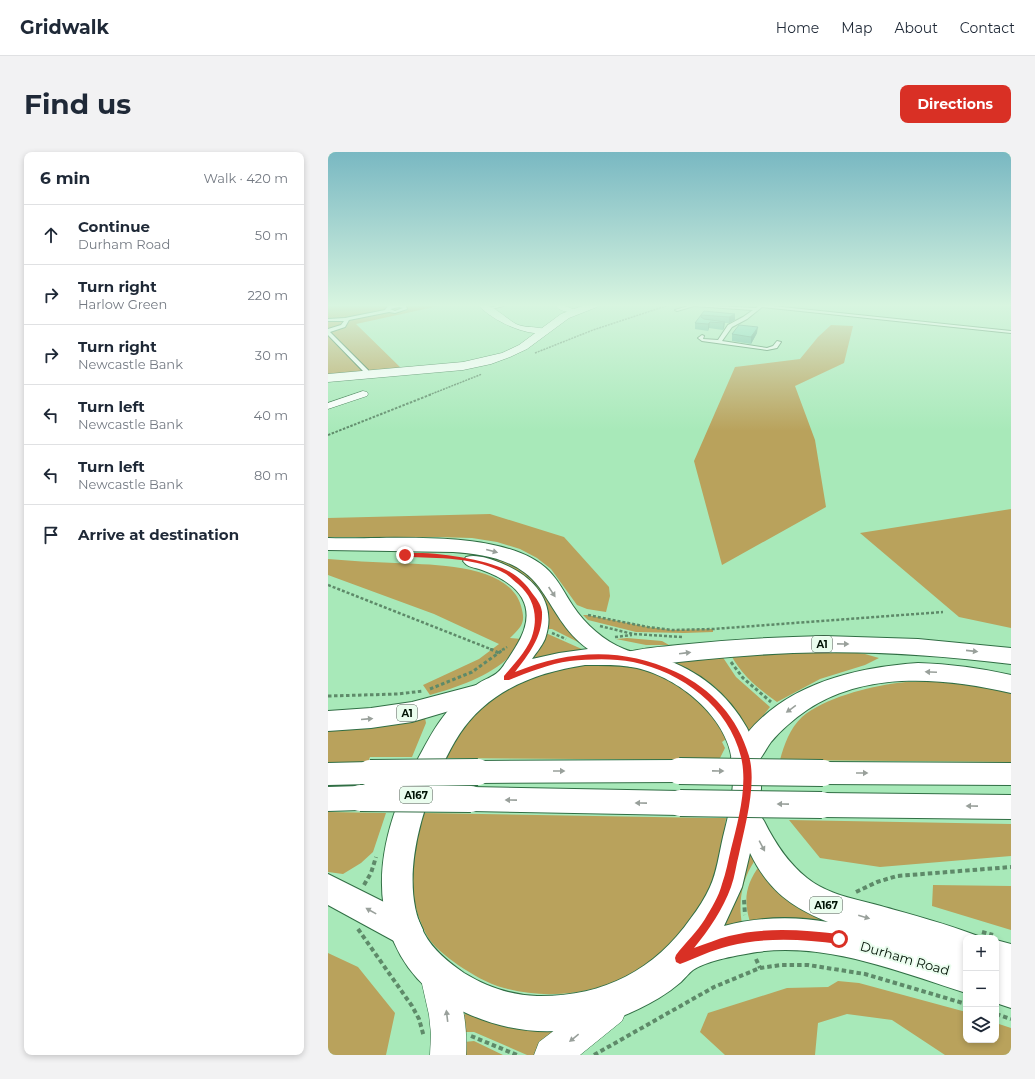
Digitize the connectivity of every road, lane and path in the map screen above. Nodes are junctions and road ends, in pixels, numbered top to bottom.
1 (343, 347) edge
2 (521, 347) edge
3 (754, 347) edge
4 (774, 347) edge
5 (366, 375) junction
6 (328, 378) edge
7 (363, 394) dead end
8 (331, 403) edge
9 (328, 544) edge
10 (328, 553) edge
11 (328, 585) edge
12 (564, 611) junction
13 (943, 612) dead end
14 (684, 637) dead end
15 (621, 651) junction
16 (1011, 656) edge
17 (728, 657) dead end
18 (1011, 684) edge
19 (496, 685) junction
20 (328, 696) edge
21 (773, 704) dead end
22 (328, 721) edge
23 (746, 758) junction
24 (328, 774) edge
25 (1011, 774) edge
26 (328, 799) edge
27 (1011, 807) edge
28 (744, 811) junction
29 (1011, 867) edge
30 (328, 889) edge
31 (850, 895) dead end
32 (355, 926) dead end
33 (406, 930) junction
34 (963, 947) edge
35 (680, 958) junction
36 (999, 958) edge
37 (1011, 962) edge
38 (437, 975) junction
39 (963, 975) edge
40 (999, 987) edge
41 (1011, 990) edge
42 (626, 996) junction
43 (963, 1003) edge
44 (999, 1015) edge
45 (1011, 1019) edge
46 (446, 1045) edge
47 (517, 1055) edge
48 (552, 1055) edge
49 (594, 1055) edge

1 - 5 lane
2 - 5 street
3 - 4 lane
5 - 6 street
7 - 8 street
9 -> 12 main road, A167
10 - 19 main road, A167
11 - 20 path
12 - 13 path
12 - 15 main road, A167
14 - 15 path
15 -> 16 main road, A1
15 - 19 main road, A167
15 - 23 main road, A167
17 - 21 path
18 -> 23 main road
22 -> 19 main road, A1
19 - 33 main road, A167
23 - 28 main road, A167
24 -> 25 main road, bridge
27 -> 26 main road, bridge
28 -> 34 main road, A167
28 - 35 main road, A167
29 - 31 path
33 -> 30 main road
32 - 46 path
33 - 38 main road, A167
35 - 39 main road, Durham Road / A167
35 - 42 main road, A167
36 - 37 main road
38 - 42 main road, A167
46 -> 38 main road
40 - 41 main road
42 -> 48 main road
43 - 49 path
44 - 45 path
46 - 47 path

